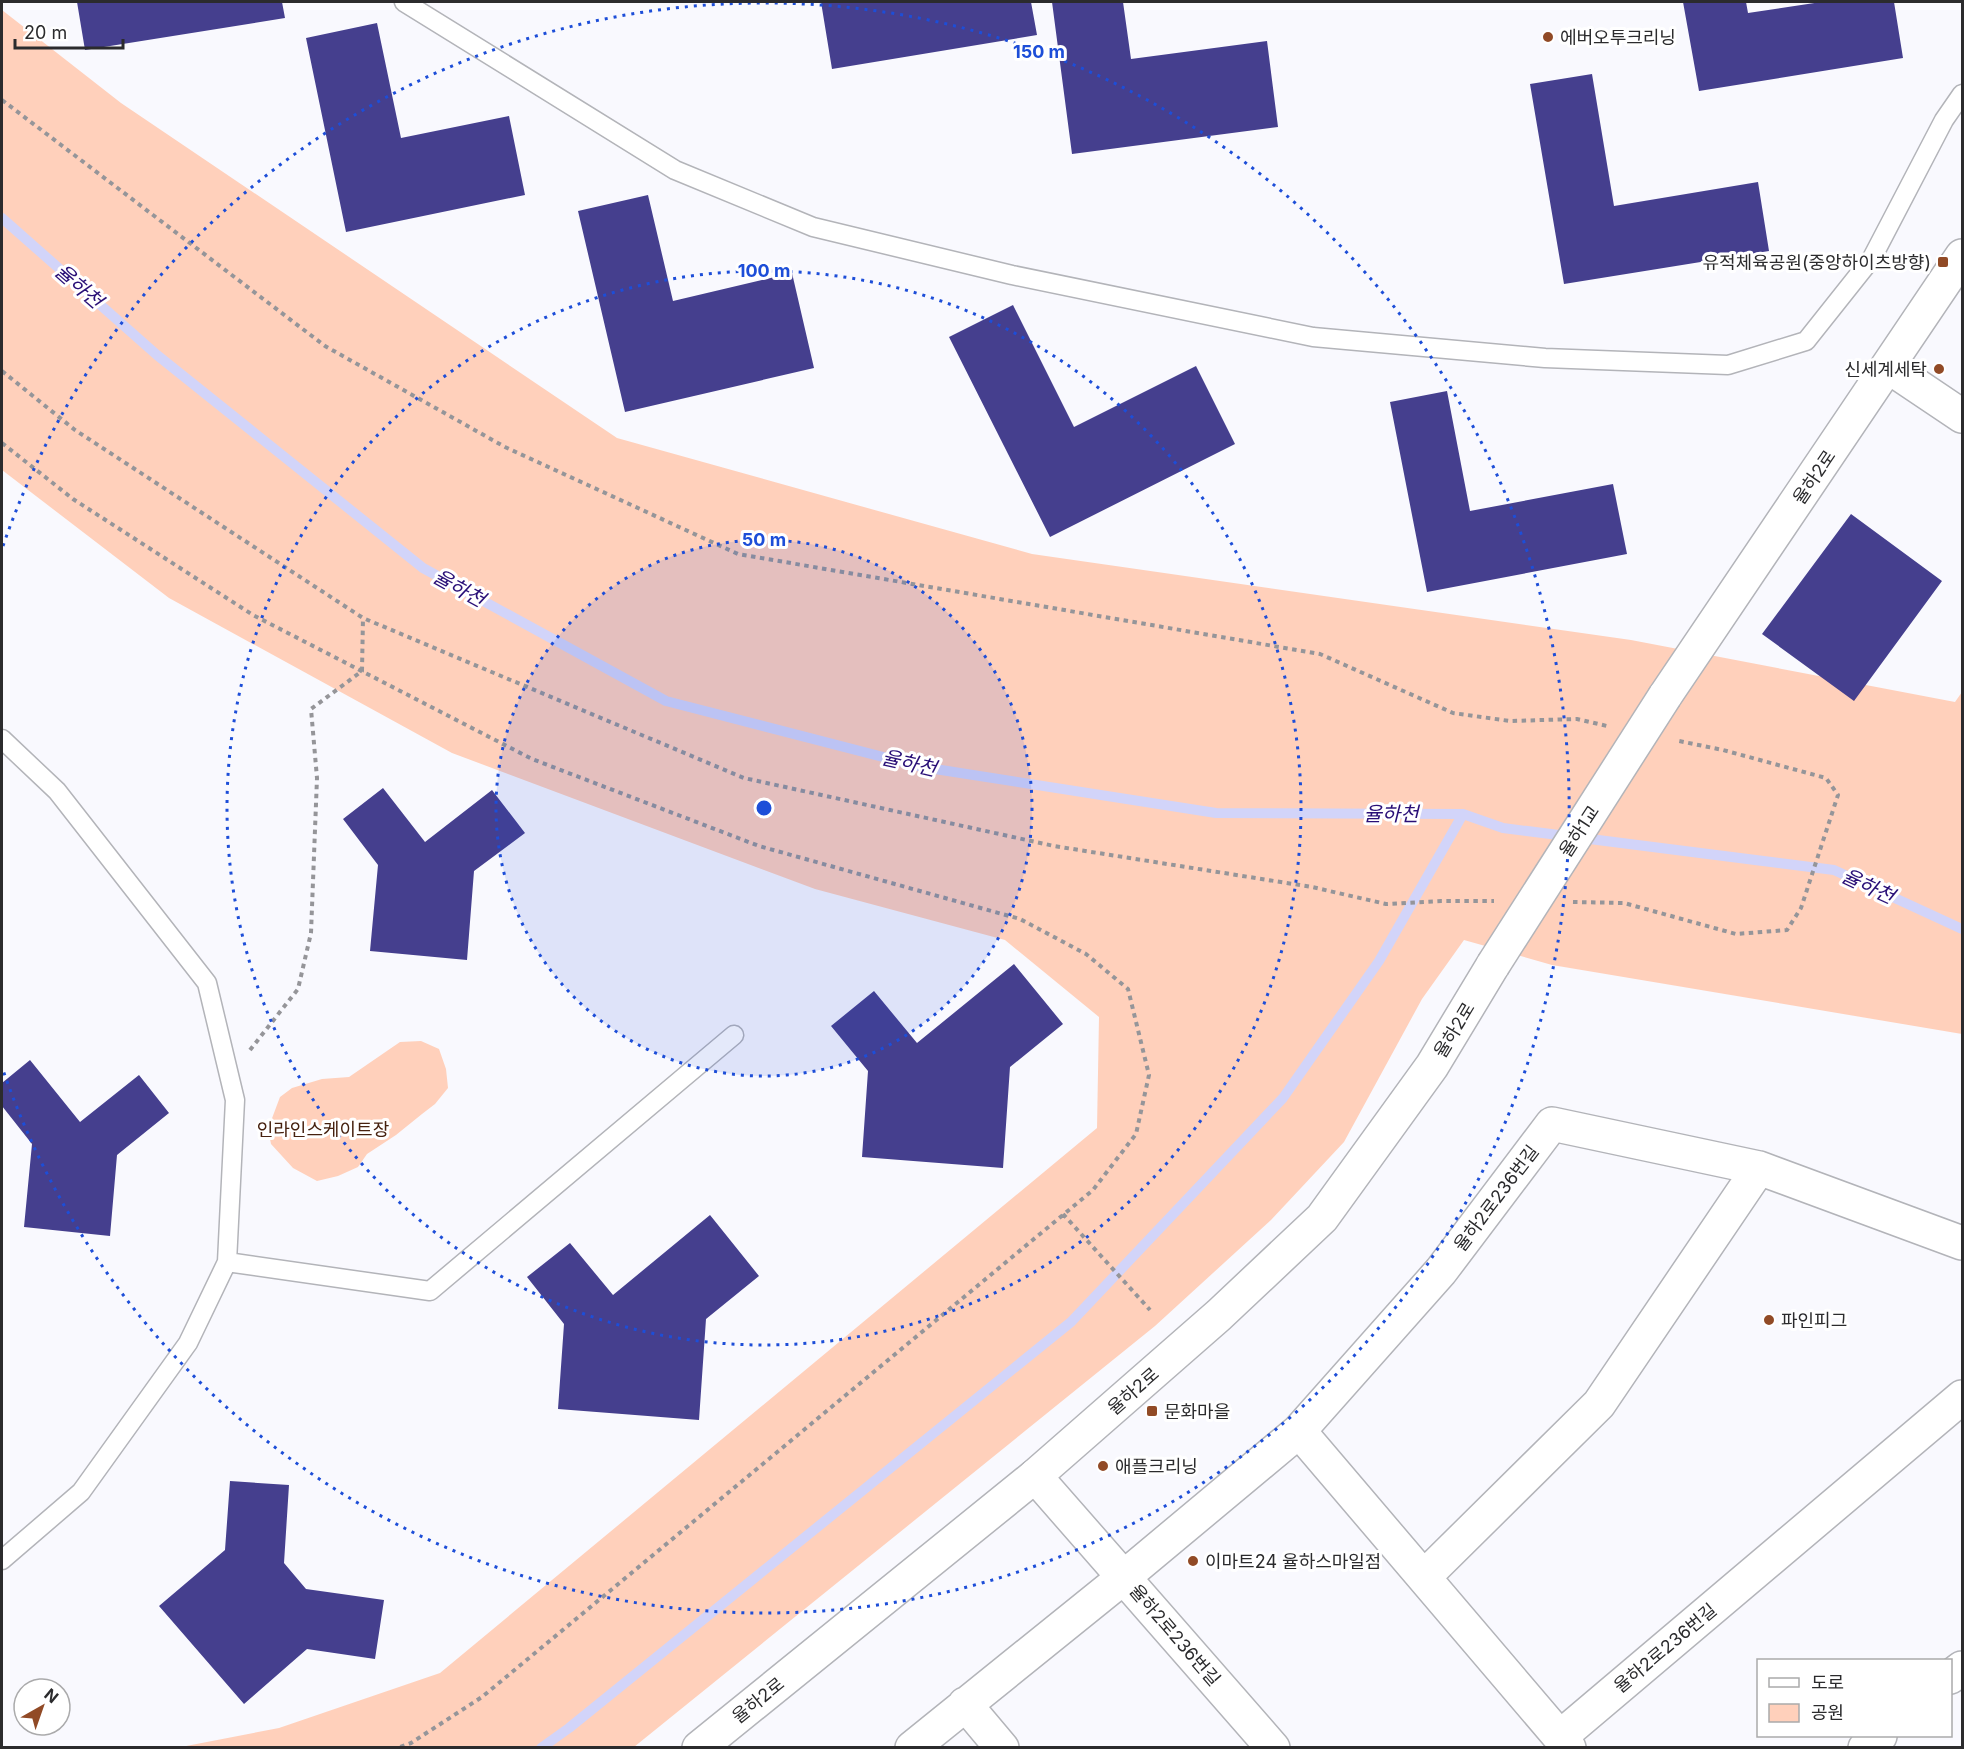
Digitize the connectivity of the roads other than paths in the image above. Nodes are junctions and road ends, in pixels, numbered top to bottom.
1 (404, 2) edge
2 (1962, 94) edge
3 (1962, 256) edge
4 (1888, 366) junction
5 (1962, 416) edge
6 (1665, 696) joint
7 (2, 739) edge
8 (1493, 965) joint
9 (734, 1035) dead end
10 (1760, 1168) junction
11 (1962, 1243) edge
12 (227, 1262) junction
13 (1962, 1396) edge
14 (1299, 1431) junction
15 (1035, 1476) junction
16 (2, 1560) edge
17 (1124, 1576) junction
18 (1424, 1577) junction
19 (965, 1704) junction
20 (1879, 1737) edge
21 (1565, 1742) edge
22 (699, 1748) edge
23 (912, 1748) edge
24 (1002, 1748) edge
25 (1273, 1748) edge
26 (1865, 1748) edge

1 - 2 lane
3 - 4 street, 율하2로
4 - 5 street
4 - 6 street, 율하2로
6 - 8 street, 율하1교, bridge
7 - 12 lane
8 - 15 street, 율하2로
9 - 12 lane
10 - 11 street, 율하2로236번길
10 - 14 street, 율하2로236번길
10 - 18 street
12 - 16 lane
13 - 21 street, 율하2로236번길
14 - 17 street, 율하2로236번길
14 - 18 street, 율하2로236번길
15 - 17 street, 율하2로236번길
15 - 22 street, 율하2로
17 - 19 street
17 - 25 street, 율하2로236번길
18 - 21 street, 율하2로236번길
19 - 23 street
19 - 24 street
20 - 26 street

